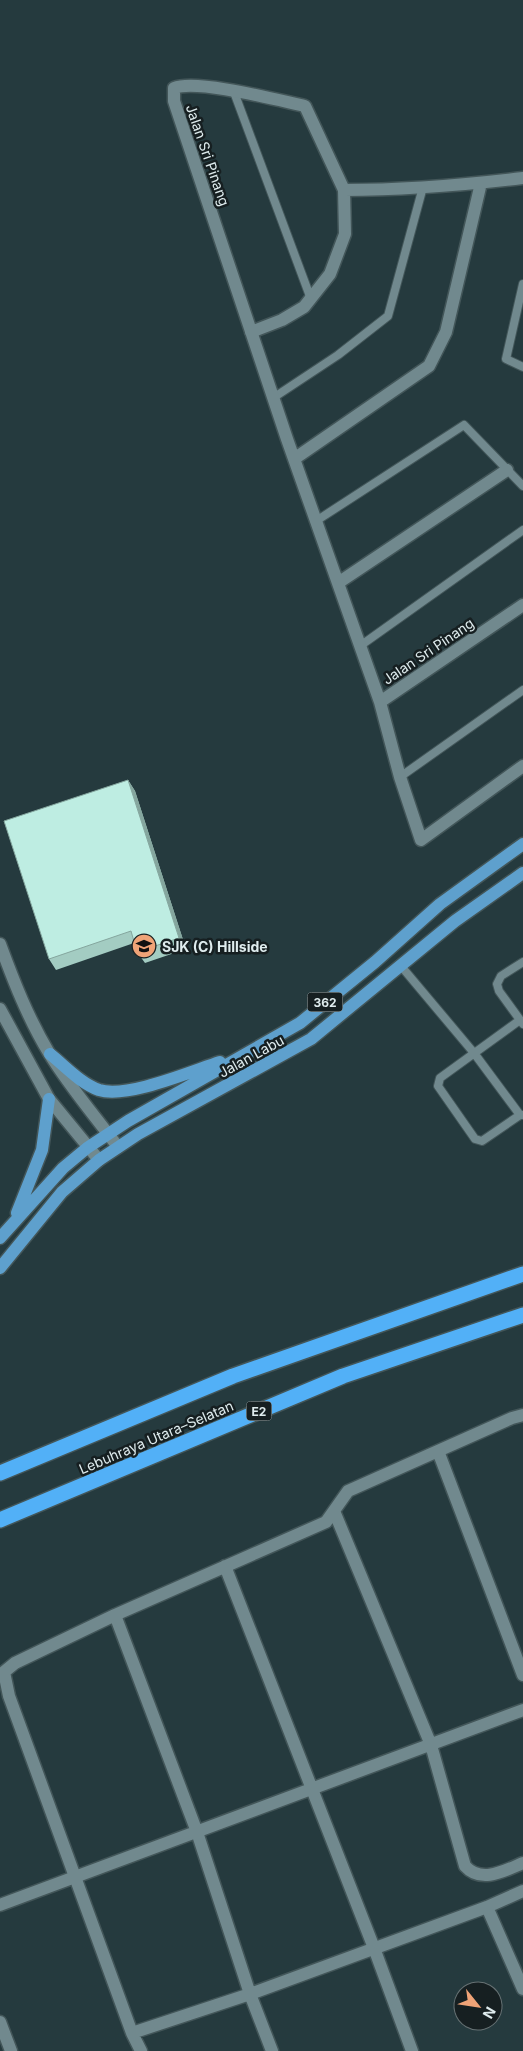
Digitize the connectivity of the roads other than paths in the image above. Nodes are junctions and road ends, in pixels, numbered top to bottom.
1 (234, 92) junction
2 (523, 178) edge
3 (481, 183) junction
4 (423, 187) junction
5 (344, 190) junction
6 (523, 284) edge
7 (310, 299) junction
8 (252, 332) junction
9 (523, 367) edge
10 (273, 398) junction
11 (294, 459) junction
12 (507, 470) junction
13 (523, 486) edge
14 (316, 521) junction
15 (523, 530) edge
16 (338, 583) junction
17 (523, 605) edge
18 (360, 646) junction
19 (523, 690) edge
20 (380, 702) junction
21 (523, 766) edge
22 (400, 777) junction
23 (523, 844) edge
24 (523, 874) edge
25 (0, 944) edge
26 (523, 962) edge
27 (401, 966) junction
28 (0, 1009) edge
29 (521, 1022) edge
30 (474, 1053) junction
31 (50, 1054) junction
32 (246, 1054) junction
33 (49, 1099) junction
34 (521, 1115) edge
35 (108, 1134) junction
36 (118, 1147) junction
37 (87, 1148) junction
38 (99, 1160) junction
39 (14, 1220) junction
40 (0, 1238) edge
41 (0, 1268) edge
42 (523, 1274) edge
43 (523, 1315) edge
44 (523, 1415) edge
45 (438, 1451) junction
46 (0, 1473) edge
47 (334, 1511) junction
48 (0, 1520) edge
49 (225, 1566) junction
50 (115, 1615) junction
51 (523, 1675) edge
52 (523, 1710) edge
53 (431, 1745) junction
54 (312, 1789) junction
55 (197, 1832) junction
56 (523, 1863) edge
57 (75, 1877) junction
58 (523, 1891) edge
59 (0, 1905) edge
60 (487, 1907) junction
61 (374, 1948) junction
62 (523, 1990) edge
63 (250, 1994) junction
64 (0, 2022) edge
65 (132, 2033) junction
66 (11, 2051) edge
67 (141, 2051) edge
68 (272, 2051) edge
69 (412, 2051) edge

1 - 5 street, Jalan Sri Pinang
1 - 7 lane
1 - 8 street, Jalan Sri Pinang
2 - 3 street
3 - 4 street
3 - 11 street
4 - 5 street
4 - 10 lane
5 - 7 street, Jalan Sri Pinang
6 - 9 lane
7 - 8 street, Jalan Sri Pinang
8 - 10 street, Jalan Sri Pinang
10 - 11 street, Jalan Sri Pinang
11 - 14 street, Jalan Sri Pinang
12 - 13 lane
12 - 14 lane
12 - 16 street
14 - 16 street, Jalan Sri Pinang
15 - 18 lane
16 - 18 street, Jalan Sri Pinang
17 - 20 street, Jalan Sri Pinang
18 - 20 street, Jalan Sri Pinang
19 - 22 lane
20 - 22 street
21 - 22 street
23 - 32 main road, Jalan Labu / 362
24 - 27 main road, Jalan Labu / 362
25 - 31 street
26 - 29 lane
27 - 30 lane
27 - 36 main road, Jalan Labu / 362
28 - 33 street
29 - 30 lane
30 - 34 lane
30 - 34 lane
31 - 32 main road
31 - 35 street
32 - 35 main road, Jalan Labu / 362
33 - 37 street
33 - 39 main road
35 - 36 street
35 - 37 main road, Jalan Labu / 362
36 - 38 main road, Jalan Labu / 362
37 - 38 street
37 - 39 main road, Jalan Labu / 362
38 - 41 main road, Jalan Labu / 362
39 - 40 main road, Jalan Labu / 362
42 - 46 highway, Lebuhraya Utara–Selatan
43 - 48 highway, Lebuhraya Utara–Selatan / E2
44 - 45 street
45 - 47 street
45 - 51 street
47 - 49 street
47 - 53 street
49 - 50 street
49 - 54 street
50 - 55 street
50 - 57 street
52 - 53 street
53 - 54 street
53 - 56 street
54 - 55 street
54 - 61 street
55 - 57 street
55 - 63 street
57 - 59 street
57 - 65 street
58 - 60 street
60 - 61 street
60 - 62 street
61 - 63 street
61 - 69 street
63 - 65 street
63 - 68 street
64 - 66 street
65 - 67 street

